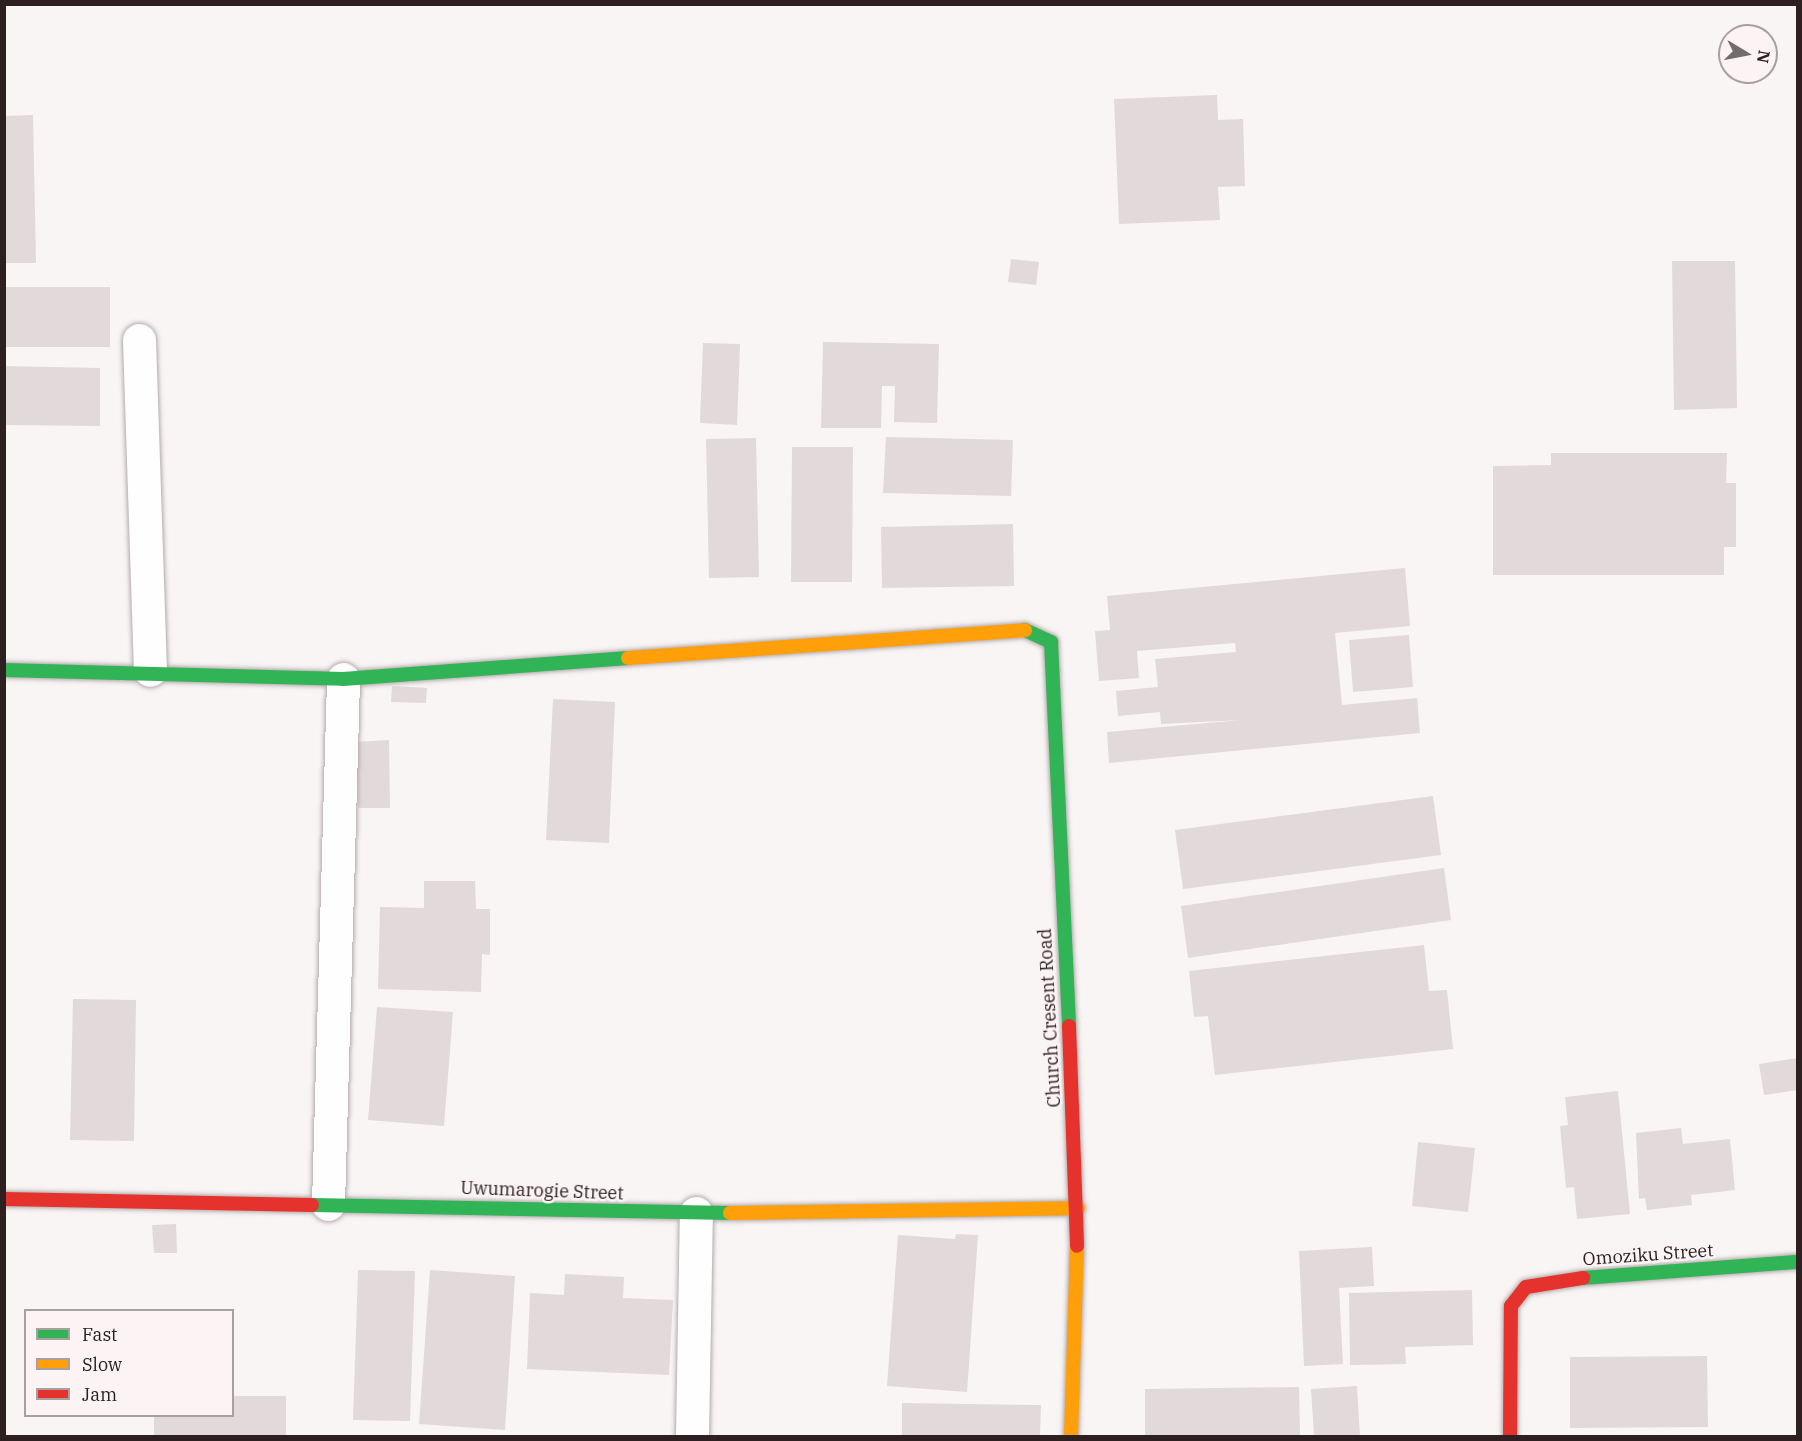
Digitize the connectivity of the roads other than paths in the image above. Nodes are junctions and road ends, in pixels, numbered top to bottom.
1 (139, 340) dead end
2 (4, 669) edge
3 (150, 670) junction
4 (343, 679) junction
5 (4, 1199) edge
6 (328, 1204) junction
7 (1078, 1208) junction
8 (696, 1213) junction
9 (1797, 1262) edge
10 (692, 1437) edge
11 (1071, 1437) edge
12 (1510, 1437) edge

1 - 3 street
2 - 3 street
3 - 4 street
4 - 6 street
4 - 7 street, Church Cresent Road
5 - 6 street, Uwumarogie Street
6 - 8 street, Uwumarogie Street
7 - 8 street, Uwumarogie Street
7 - 11 street, Church Cresent Road
8 - 10 street
9 - 12 street, Omoziku Street

